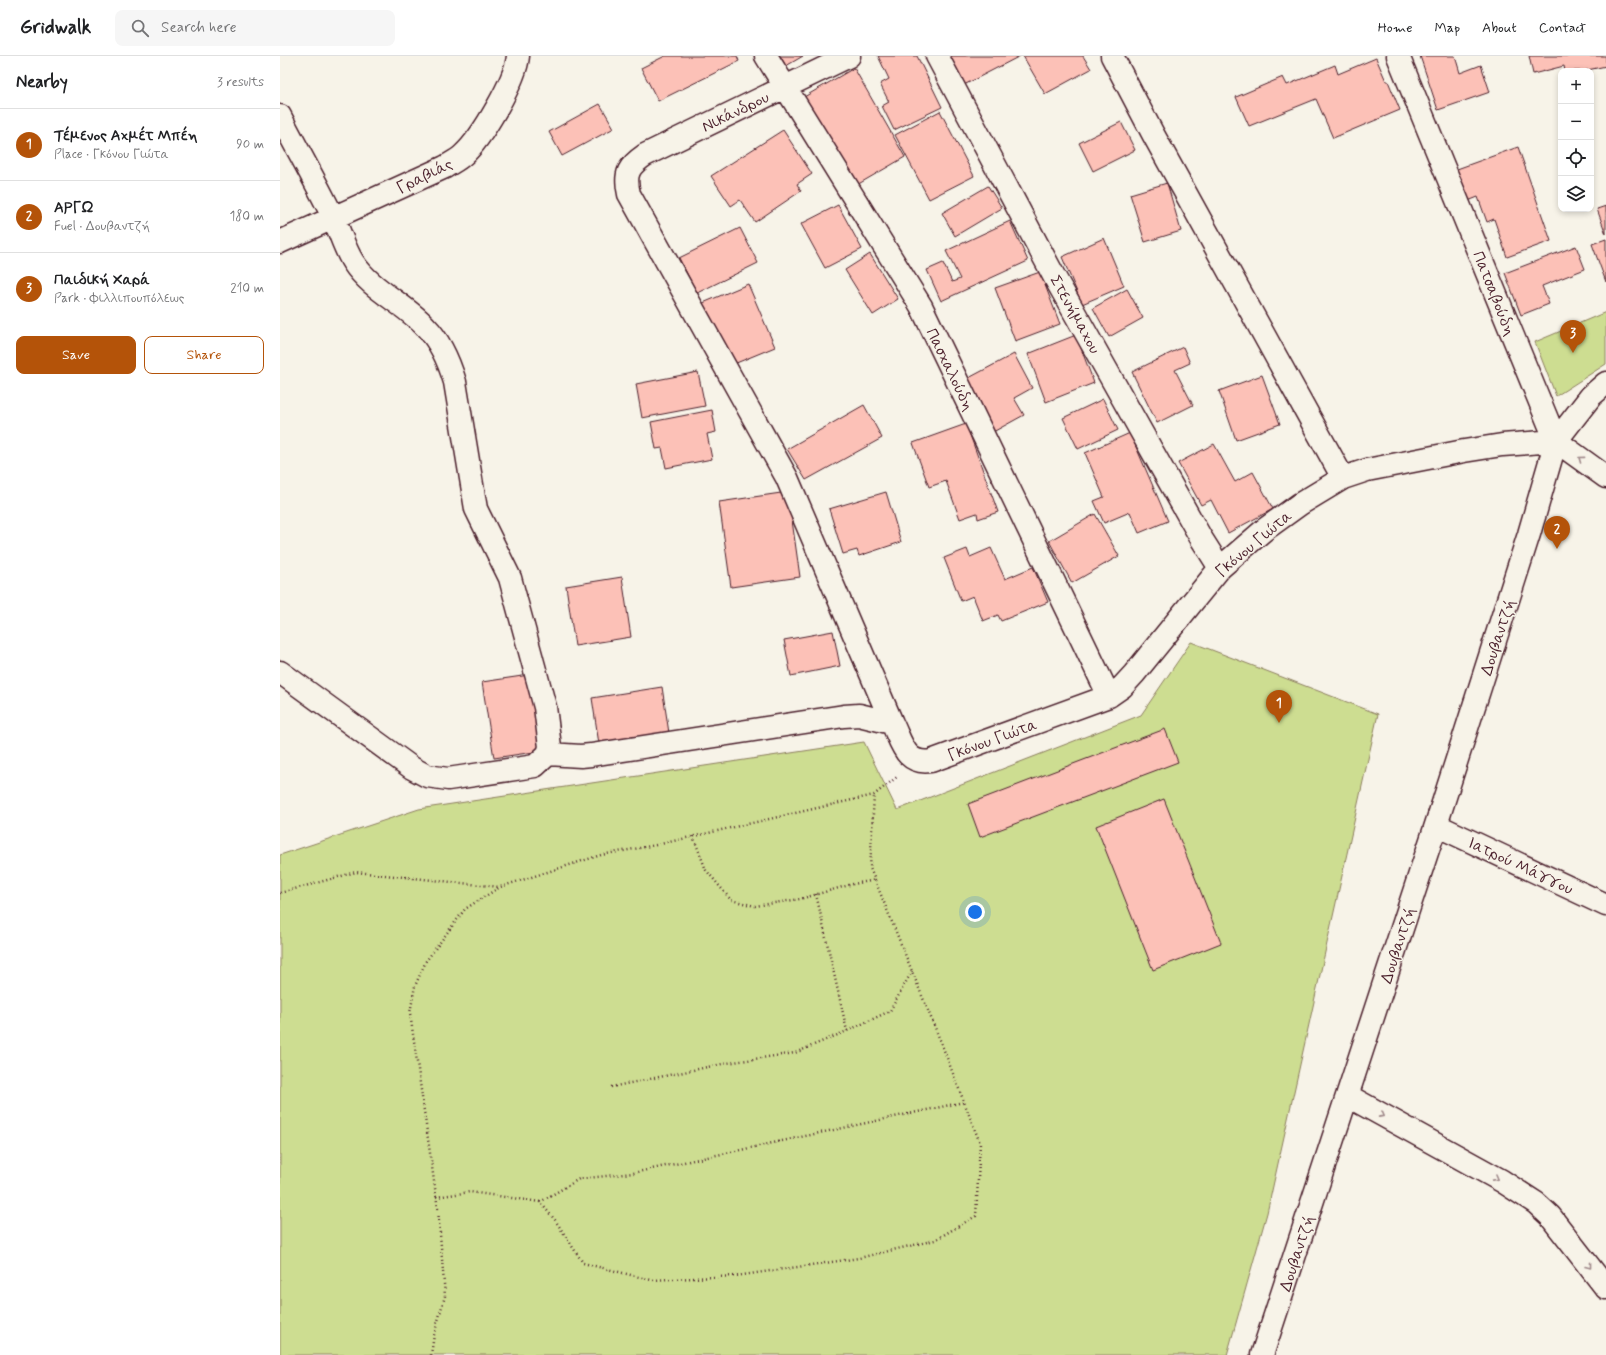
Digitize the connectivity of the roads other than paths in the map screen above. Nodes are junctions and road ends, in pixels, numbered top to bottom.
1 (518, 56) edge
2 (766, 56) edge
3 (849, 56) edge
4 (937, 56) edge
5 (1112, 56) edge
6 (1398, 56) edge
7 (786, 86) junction
8 (280, 116) edge
9 (333, 217) junction
10 (280, 242) edge
11 (1606, 383) edge
12 (1556, 440) junction
13 (1606, 477) edge
14 (1342, 478) junction
15 (1220, 568) junction
16 (280, 672) edge
17 (1109, 696) junction
18 (892, 723) junction
19 (548, 754) junction
20 (1436, 825) junction
21 (1606, 905) edge
22 (1348, 1096) junction
23 (1606, 1287) edge
24 (1262, 1355) edge

1 - 9 street, Γραβιάς
2 - 7 street, Πασχαλούδη
3 - 7 street, Νικάνδρου
4 - 15 street, Στενήμαχου
5 - 14 street
6 - 12 street, Πατσαβούδη
7 - 17 street, Πασχαλούδη
7 - 18 street, Νικάνδρου
8 - 9 street
9 - 10 street, Γραβιάς
9 - 19 street
11 - 12 street
13 -> 12 street
12 - 14 street, Γκόνου Γιώτα
12 - 20 street, Δουβαντζή
14 - 15 street, Γκόνου Γιώτα
15 - 17 street, Γκόνου Γιώτα
16 - 19 street
17 - 18 street, Γκόνου Γιώτα
18 - 19 street
20 - 21 street, Ιατρού Μάγγου
20 - 22 street, Δουβαντζή
22 -> 23 street
22 - 24 street, Δουβαντζή

